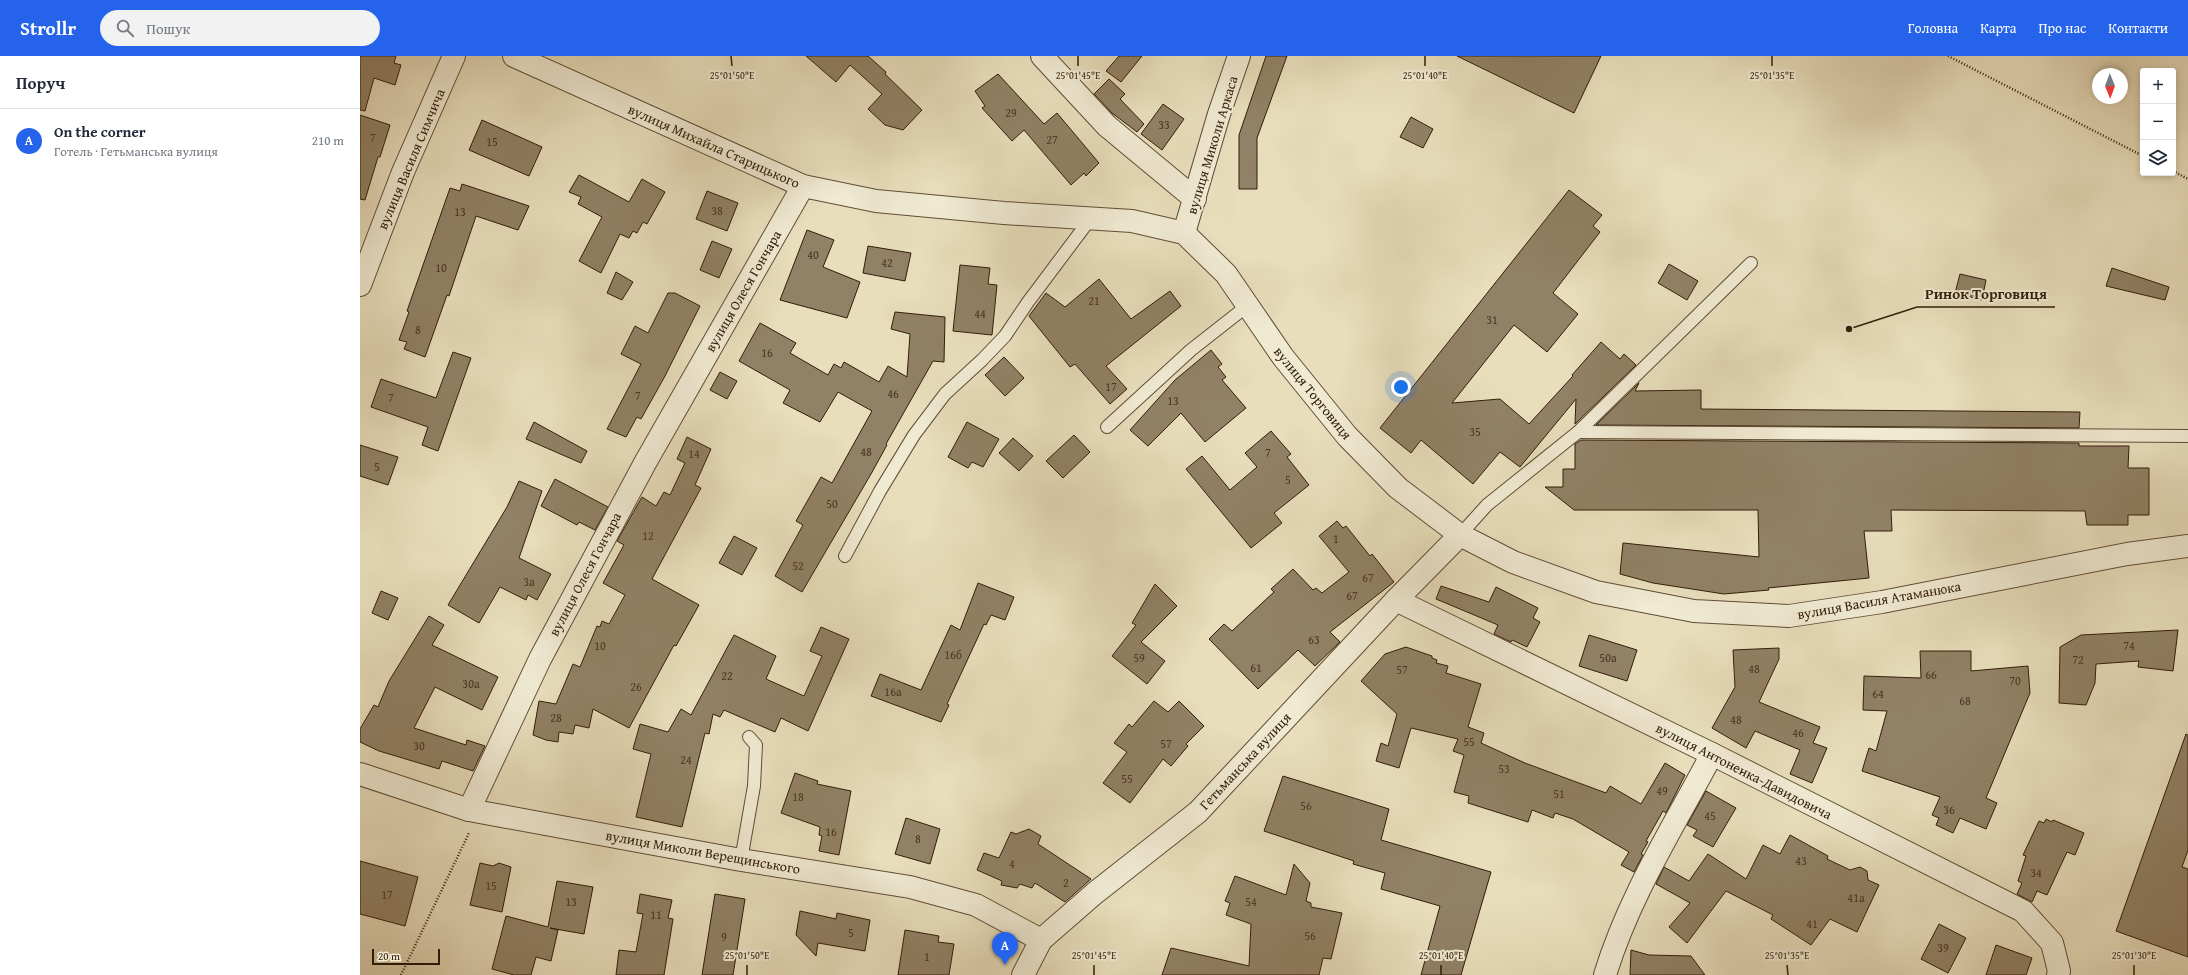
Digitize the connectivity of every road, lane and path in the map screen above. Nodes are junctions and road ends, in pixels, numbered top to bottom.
1 (454, 56) edge
2 (514, 56) edge
3 (1042, 56) edge
4 (1239, 56) edge
5 (1948, 56) edge
6 (2140, 154) edge
7 (2176, 173) edge
8 (2188, 179) edge
9 (803, 186) junction
10 (1195, 199) junction
11 (1091, 218) junction
12 (1184, 233) junction
13 (1751, 263) dead end
14 (360, 285) edge
15 (1247, 306) junction
16 (1107, 427) dead end
17 (1578, 432) junction
18 (2188, 436) edge
19 (1460, 535) junction
20 (2188, 546) edge
21 (845, 556) dead end
22 (1396, 600) junction
23 (749, 737) dead end
24 (1712, 754) junction
25 (360, 774) edge
26 (469, 810) junction
27 (741, 860) junction
28 (1041, 940) junction
29 (401, 975) edge
30 (1023, 975) edge
31 (1605, 975) edge
32 (2058, 975) edge

1 - 14 street, вулиця Василя Симчича
2 - 9 street, вулиця Михайла Старицького
3 - 10 street
4 - 10 street, вулиця Миколи Аркаса
5 - 6 path
7 - 8 path
9 - 11 street, вулиця Михайла Старицького
9 - 26 street, вулиця Олеся Гончара
10 - 12 street, вулиця Миколи Аркаса
11 - 12 street, вулиця Михайла Старицького
11 - 21 lane
12 - 15 street, вулиця Торговиця
13 - 17 lane
15 - 16 lane
15 - 19 street, вулиця Торговиця
17 - 18 lane
17 - 19 lane
19 - 20 street, вулиця Василя Атаманюка
19 - 22 street, Гетьманська вулиця
22 - 24 street, вулиця Антоненка-Давидовича
22 - 28 street, Гетьманська вулиця
23 - 27 lane
24 - 31 street
24 - 32 street, вулиця Антоненка-Давидовича
25 - 26 street, вулиця Миколи Верещинського
26 - 27 street, вулиця Миколи Верещинського
26 - 29 path
27 - 28 street, вулиця Миколи Верещинського
28 - 30 street, Гетьманська вулиця

